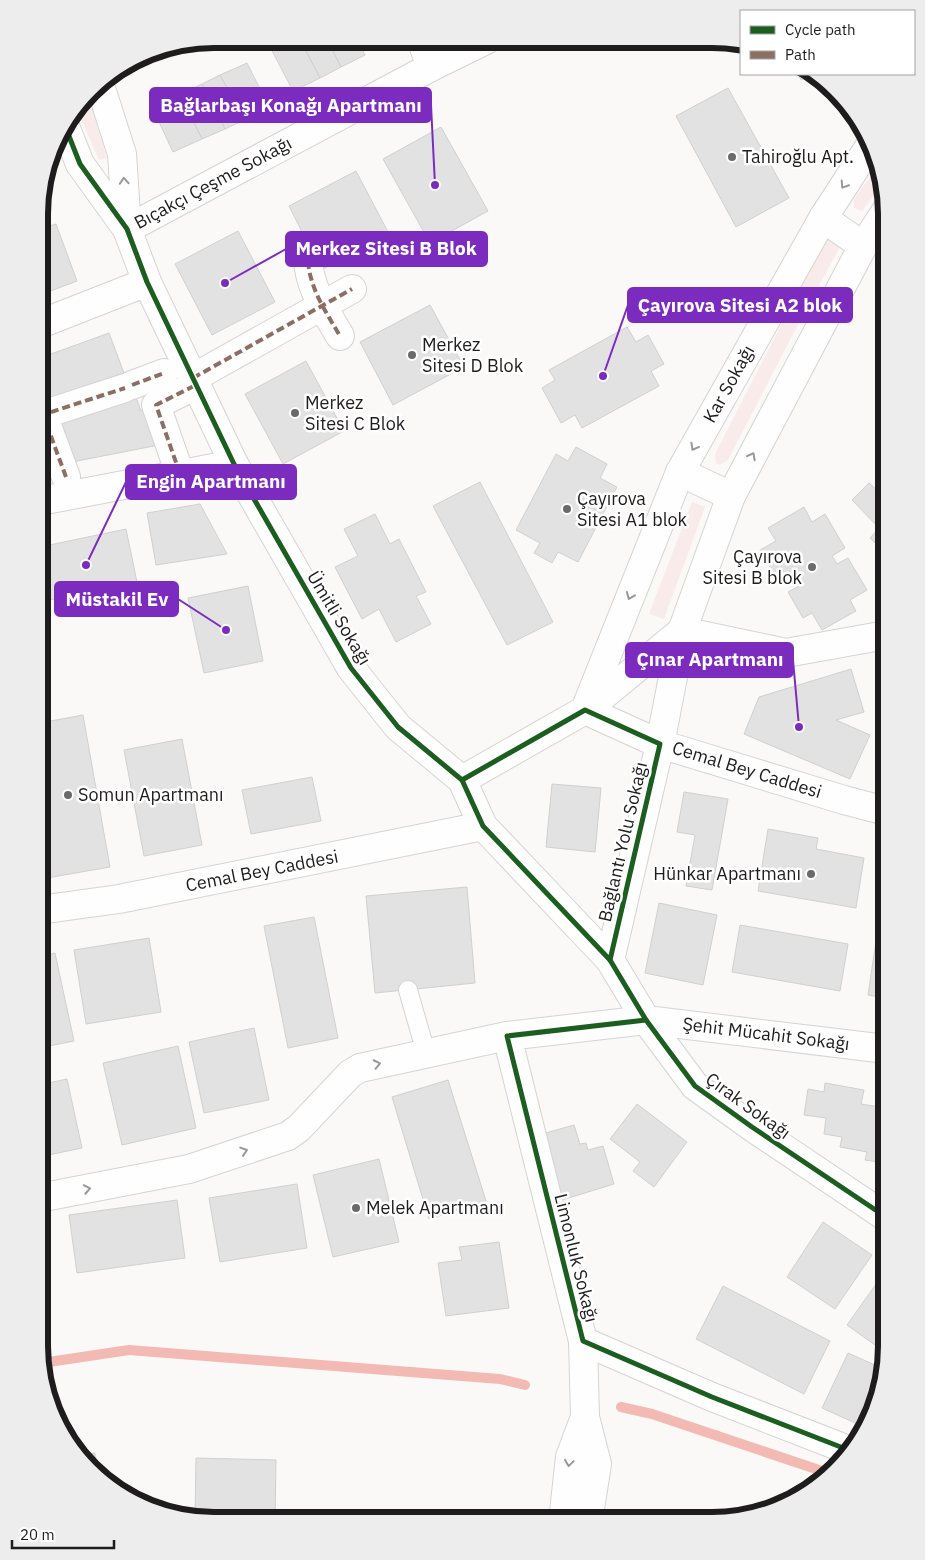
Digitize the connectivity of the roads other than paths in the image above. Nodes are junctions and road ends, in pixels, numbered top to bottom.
1 (425, 48) edge
2 (470, 48) edge
3 (431, 67) junction
4 (102, 91) edge
5 (68, 134) edge
6 (866, 152) edge
7 (823, 218) junction
8 (878, 223) edge
9 (127, 229) junction
10 (863, 246) junction
11 (308, 261) dead end
12 (147, 282) junction
13 (352, 289) dead end
14 (322, 305) junction
15 (48, 321) edge
16 (340, 336) dead end
17 (164, 372) dead end
18 (195, 382) junction
19 (48, 413) edge
20 (48, 428) edge
21 (234, 464) junction
22 (680, 472) junction
23 (180, 474) junction
24 (66, 477) dead end
25 (731, 496) junction
26 (48, 499) edge
27 (682, 631) junction
28 (878, 637) edge
29 (586, 710) junction
30 (660, 744) junction
31 (462, 780) junction
32 (877, 808) edge
33 (483, 826) junction
34 (48, 909) edge
35 (610, 960) junction
36 (408, 990) dead end
37 (646, 1020) junction
38 (507, 1036) junction
39 (877, 1048) edge
40 (426, 1053) junction
41 (48, 1196) edge
42 (877, 1211) edge
43 (583, 1341) junction
44 (585, 1417) junction
45 (843, 1448) edge
46 (564, 1512) edge
47 (589, 1512) edge

1 - 3 street
2 - 3 street, Bıçakçı Çeşme Sokağı
3 - 9 street, Bıçakçı Çeşme Sokağı
9 -> 4 street
5 - 9 street
6 -> 7 street, Kar Sokağı
7 - 10 street
7 -> 22 street, Kar Sokağı
8 - 10 street
9 - 12 street, Ümitli Sokağı
25 -> 10 street
11 - 14 street
12 - 15 street
12 - 18 street, Ümitli Sokağı
13 - 14 street
14 - 16 street
14 - 18 street
17 - 19 street
18 - 21 street, Ümitli Sokağı
18 - 23 street
20 - 24 street
21 - 23 street
21 - 31 street, Ümitli Sokağı
22 - 25 street
22 -> 29 street, Kar Sokağı
23 - 26 street
25 - 27 street
27 - 28 street
27 - 29 street
27 - 30 street, Cemal Bey Caddesi
29 - 30 street, Bağlantı Yolu Sokağı
29 - 31 street
30 - 32 street, Cemal Bey Caddesi
30 - 35 street, Bağlantı Yolu Sokağı
31 - 33 street, Ümitli Sokağı
33 - 34 street, Cemal Bey Caddesi
33 - 35 street, Ümitli Sokağı
35 - 37 street, Çırak Sokağı
36 - 40 lane
37 - 38 street
37 - 39 street, Şehit Mücahit Sokağı
37 - 42 street, Çırak Sokağı
38 - 40 street
38 - 43 street, Limonluk Sokağı
41 -> 40 street
43 - 44 street
43 - 45 street, Limonluk Sokağı
44 -> 46 street
44 - 47 street

